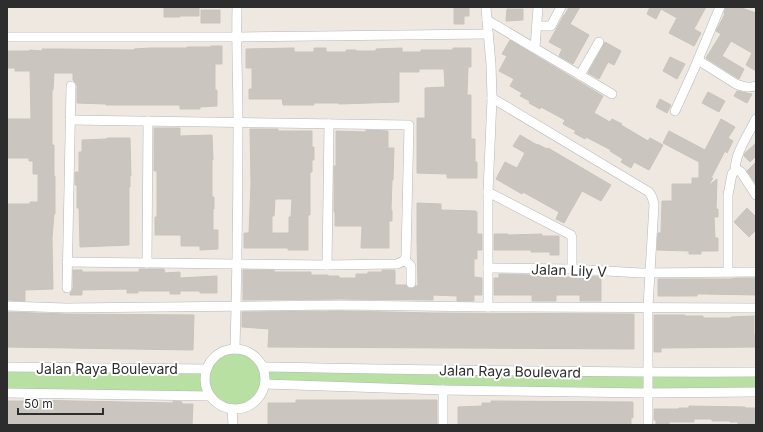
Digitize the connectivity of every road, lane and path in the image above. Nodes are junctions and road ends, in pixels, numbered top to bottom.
1 (237, 7) edge
2 (486, 7) edge
3 (538, 7) edge
4 (561, 7) edge
5 (720, 7) edge
6 (486, 20) junction
7 (537, 26) junction
8 (488, 34) junction
9 (7, 37) edge
10 (236, 37) junction
11 (599, 42) dead end
12 (536, 48) junction
13 (698, 60) junction
14 (580, 75) junction
15 (71, 86) dead end
16 (756, 86) edge
17 (612, 94) dead end
18 (492, 98) junction
19 (675, 111) dead end
20 (756, 119) edge
21 (70, 120) junction
22 (148, 121) junction
23 (238, 122) junction
24 (328, 124) junction
25 (735, 171) junction
26 (488, 192) junction
27 (756, 195) edge
28 (405, 260) junction
29 (67, 262) junction
30 (147, 263) junction
31 (237, 264) junction
32 (327, 265) junction
33 (488, 268) junction
34 (572, 269) junction
35 (728, 272) junction
36 (756, 272) edge
37 (649, 273) junction
38 (411, 283) dead end
39 (67, 288) dead end
40 (7, 306) edge
41 (236, 306) junction
42 (488, 307) junction
43 (648, 307) junction
44 (756, 308) edge
45 (235, 349) junction
46 (7, 368) edge
47 (263, 368) junction
48 (207, 369) junction
49 (756, 372) edge
50 (649, 373) junction
51 (265, 384) junction
52 (443, 390) junction
53 (756, 392) edge
54 (648, 393) junction
55 (7, 394) edge
56 (210, 396) junction
57 (232, 409) junction
58 (233, 425) edge
59 (443, 425) edge
60 (648, 425) edge

1 - 10 street
2 - 6 street
3 - 7 street
4 - 7 street
5 - 13 street
6 - 8 street
6 - 12 street
7 - 12 street
8 - 10 street
8 - 18 street
9 - 10 street
10 - 23 street
11 - 14 street
12 - 14 street
13 - 16 street
13 - 19 street
14 - 17 street
15 - 21 street
18 - 26 street
18 - 37 street
20 - 25 street
21 - 22 street
21 - 29 street
22 - 23 street
22 - 30 street
23 - 24 street
23 - 31 street
24 - 28 street
24 - 32 street
25 - 27 street
25 - 35 street
26 - 33 street
26 - 34 street
28 - 32 street
28 - 38 street
29 - 30 street
29 - 39 street
30 - 31 street
31 - 32 street
31 - 41 street
33 - 34 street, Jalan Lily V
33 - 42 street
34 - 37 street, Jalan Lily V
35 - 36 street, Jalan Lily V
35 - 37 street, Jalan Lily V
37 - 43 street
40 - 41 street
41 - 42 street
41 - 45 street
42 - 43 street
43 - 44 street
43 - 50 street
45 - 47 street
45 - 48 street
46 - 48 street, Jalan Raya Boulevard
47 - 50 street, Jalan Raya Boulevard
47 - 51 street
48 - 56 street
49 - 50 street, Jalan Raya Boulevard
50 - 54 street
51 - 52 street, Jalan Raya Boulevard
51 - 57 street
52 - 54 street, Jalan Raya Boulevard
52 - 59 street
53 - 54 street, Jalan Raya Boulevard
54 - 60 street
55 - 56 street, Jalan Raya Boulevard
56 - 57 street
57 - 58 street

